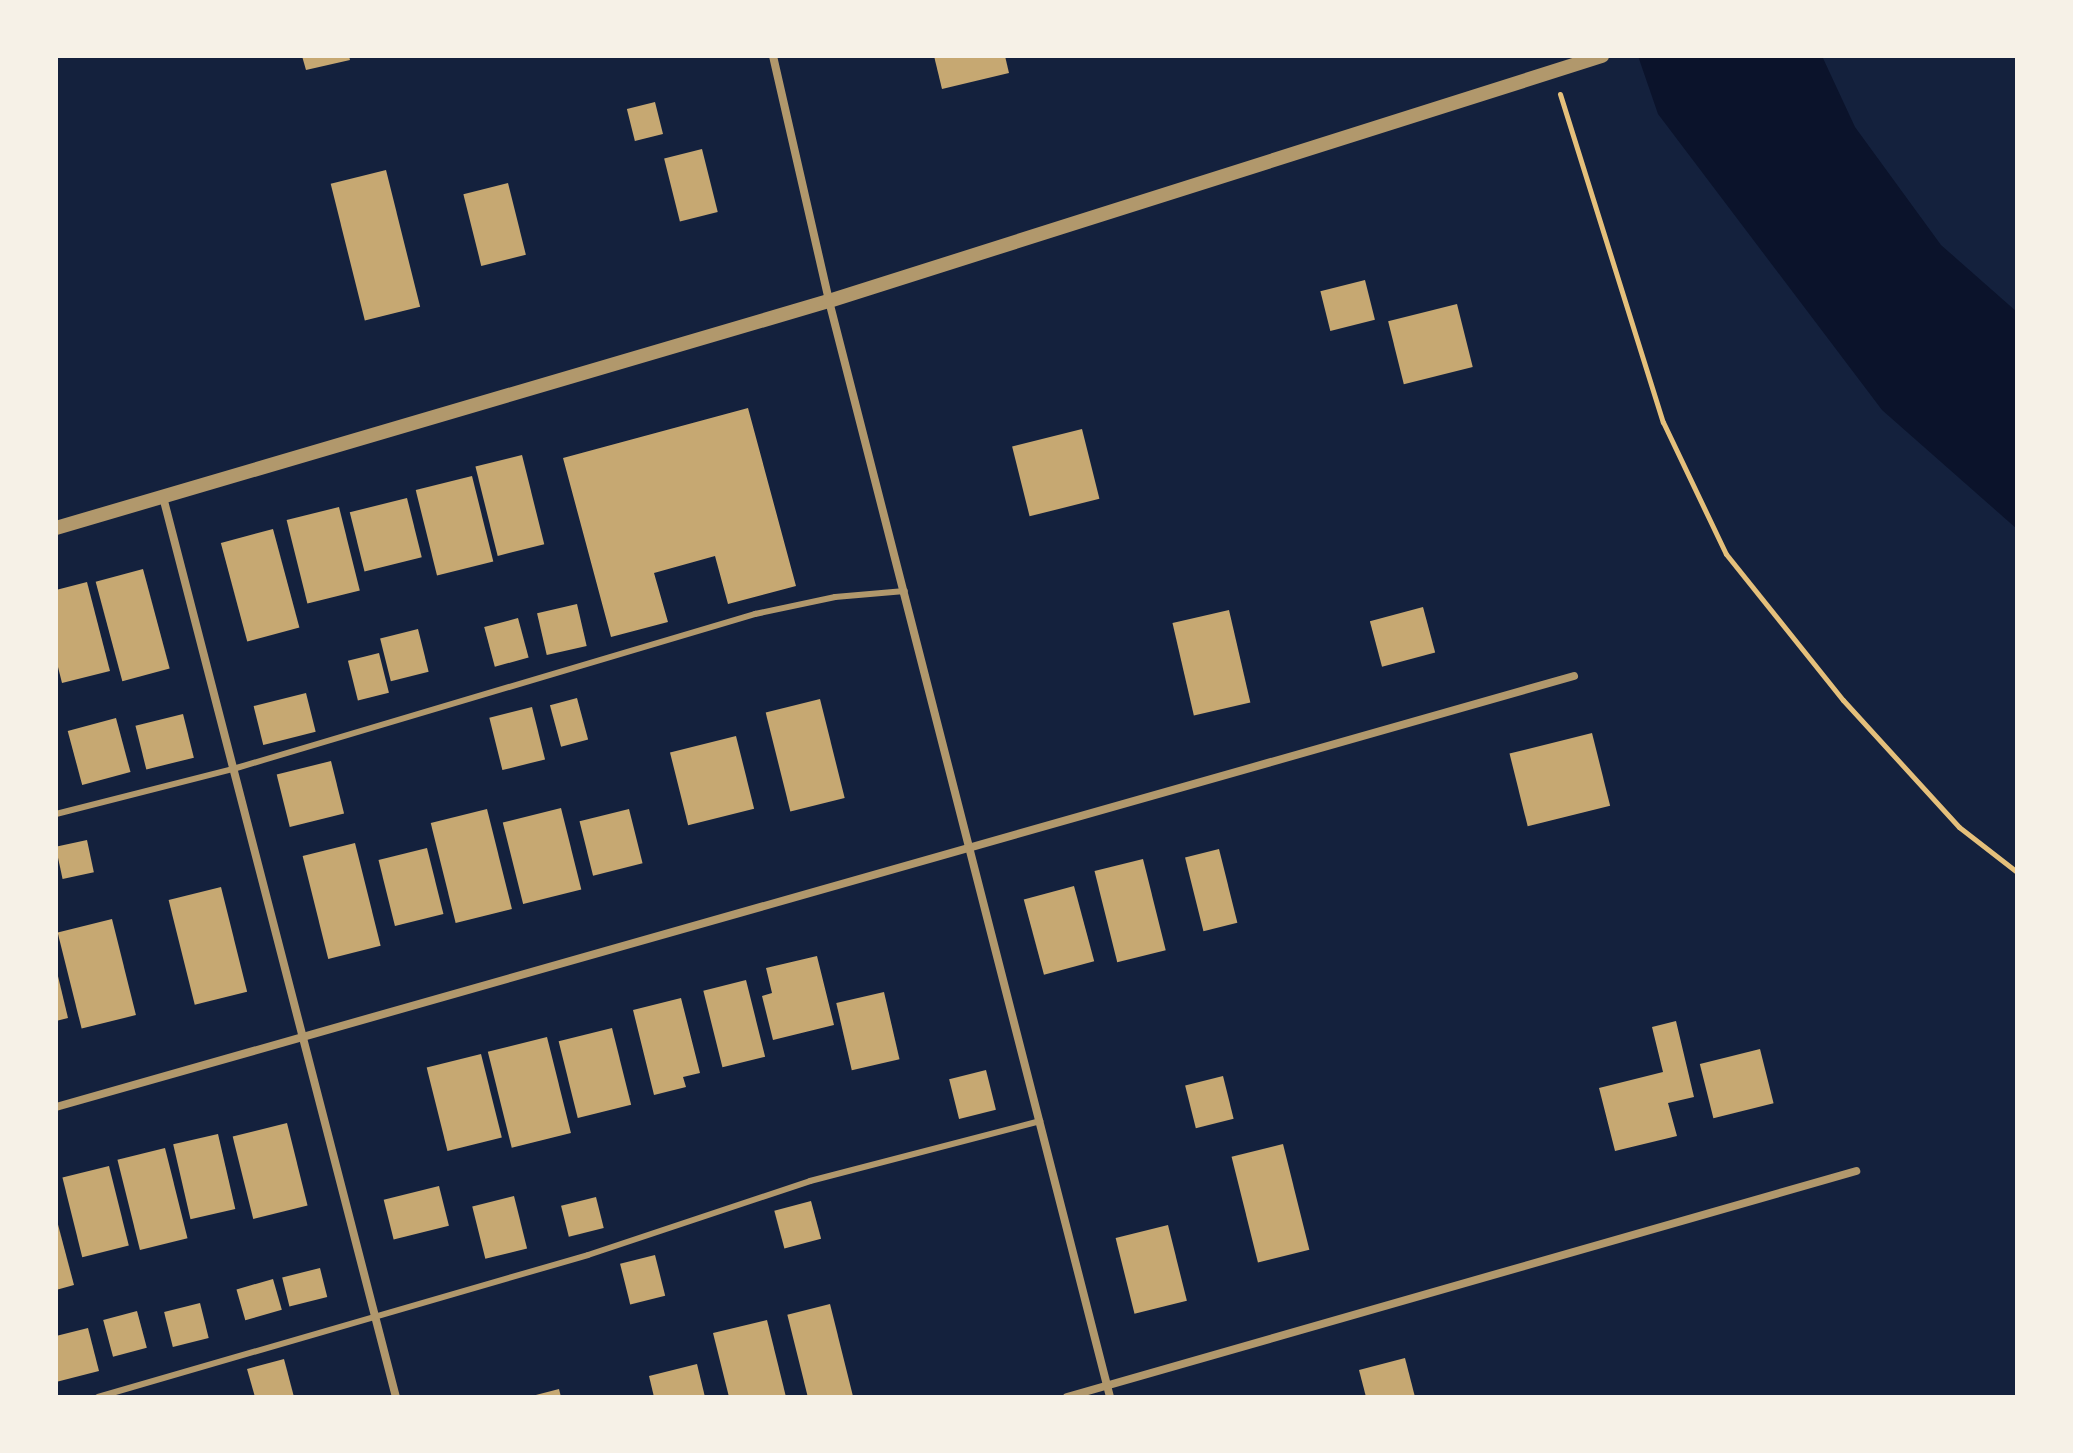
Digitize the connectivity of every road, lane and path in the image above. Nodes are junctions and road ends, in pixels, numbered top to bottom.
1 (773, 56) edge
2 (1602, 56) edge
3 (1556, 83) dead end
4 (829, 301) junction
5 (163, 497) junction
6 (56, 528) edge
7 (905, 591) junction
8 (1574, 676) dead end
9 (233, 769) junction
10 (56, 814) edge
11 (971, 845) junction
12 (2017, 872) edge
13 (301, 1034) junction
14 (56, 1107) edge
15 (1040, 1121) junction
16 (1856, 1171) dead end
17 (375, 1316) junction
18 (1107, 1386) junction
19 (98, 1397) edge
20 (396, 1397) edge
21 (1067, 1397) edge
22 (1110, 1397) edge

1 - 4 street
2 - 4 street
3 - 12 path
4 - 5 street
4 - 7 street
5 - 6 street
5 - 9 street
7 - 9 lane
7 - 11 street
8 - 11 street
9 - 10 lane
9 - 13 street
11 - 13 street
11 - 15 street
13 - 14 street
13 - 17 street
15 - 17 lane
15 - 18 street
16 - 18 street
17 - 19 lane
17 - 20 street
18 - 21 street
18 - 22 street

